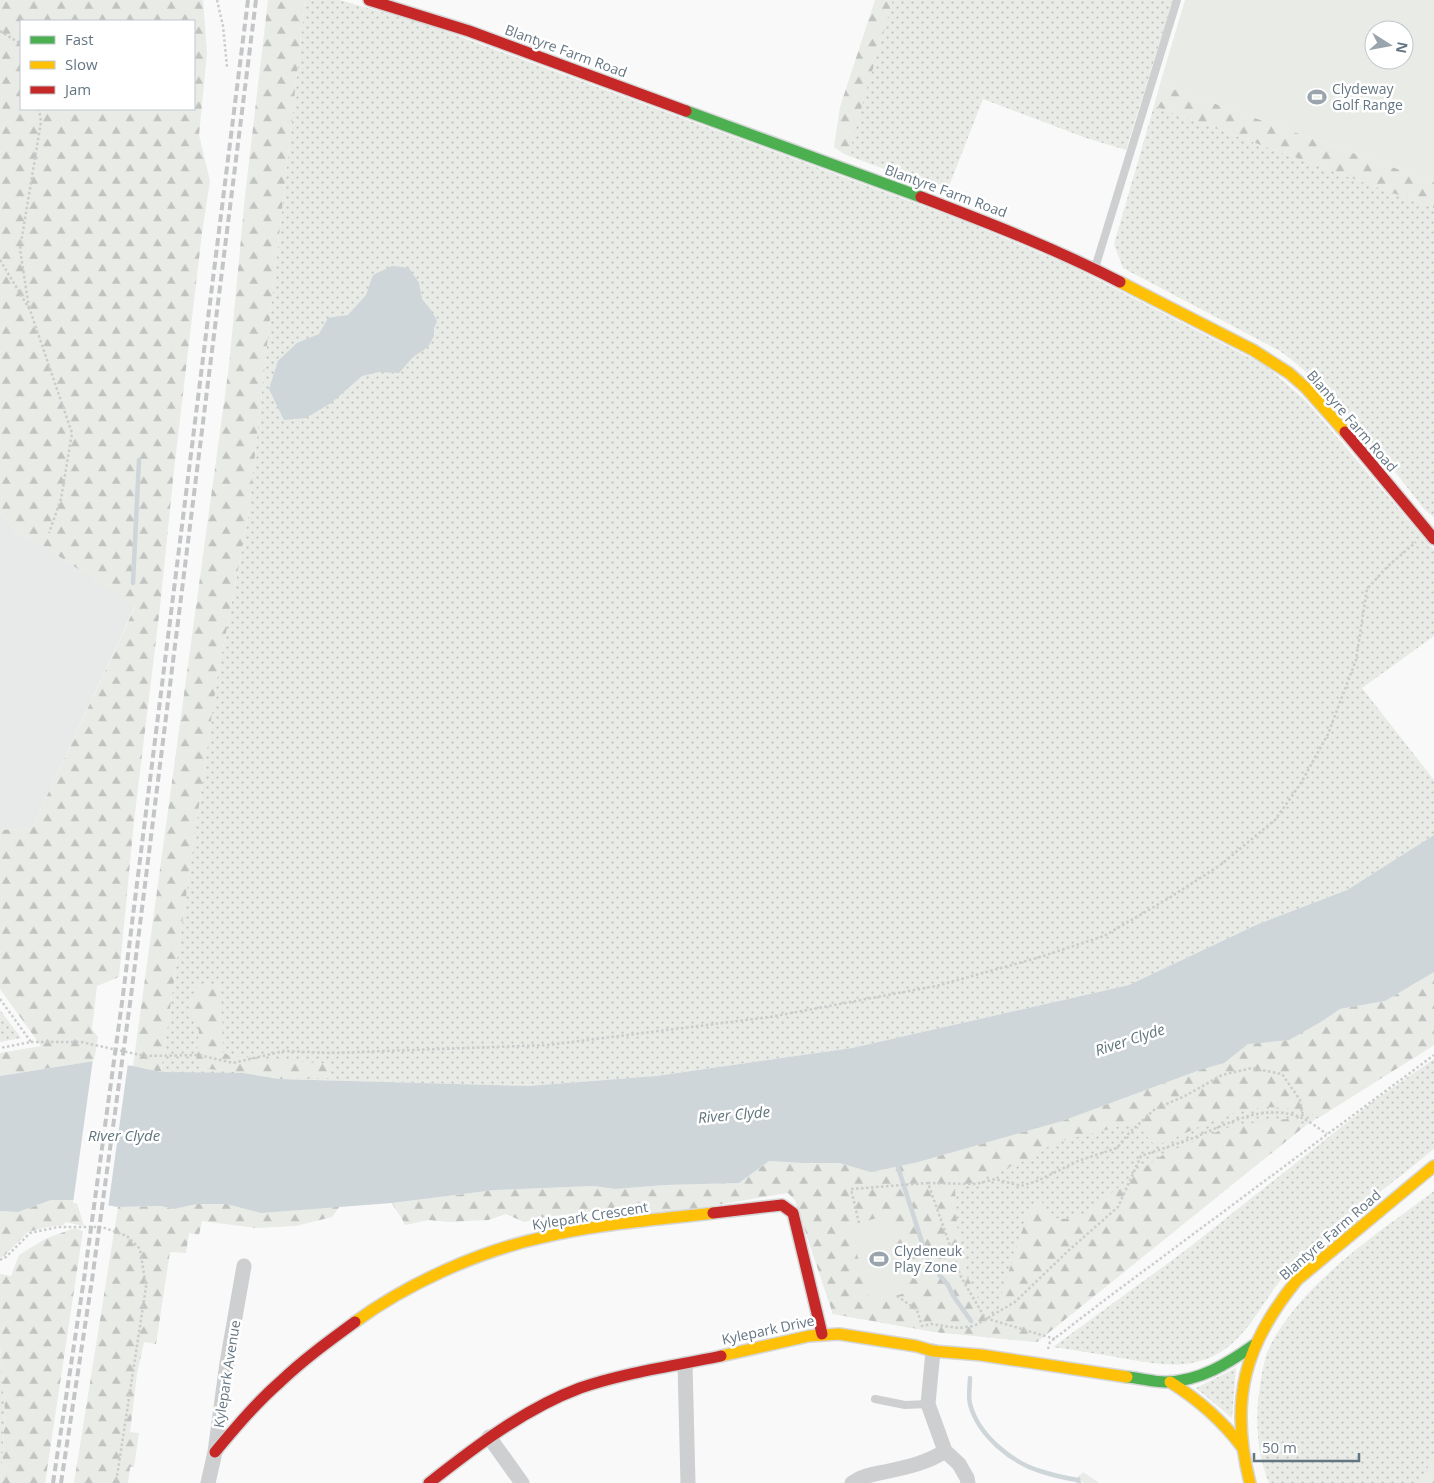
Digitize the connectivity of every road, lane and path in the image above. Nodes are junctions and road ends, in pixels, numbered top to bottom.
1 (217, 0) edge
2 (369, 0) edge
3 (1178, 0) edge
4 (0, 31) edge
5 (20, 43) edge
6 (227, 67) dead end
7 (40, 110) edge
8 (0, 260) edge
9 (1095, 269) junction
10 (30, 310) junction
11 (49, 533) dead end
12 (1431, 536) edge
13 (0, 999) edge
14 (31, 1042) junction
15 (0, 1048) edge
16 (1434, 1055) edge
17 (1303, 1119) junction
18 (1327, 1134) junction
19 (1434, 1166) edge
20 (928, 1182) junction
21 (859, 1223) dead end
22 (0, 1260) edge
23 (244, 1266) dead end
24 (897, 1296) dead end
25 (985, 1318) junction
26 (822, 1334) junction
27 (1055, 1339) junction
28 (1050, 1342) dead end
29 (1254, 1345) junction
30 (932, 1351) junction
31 (685, 1364) junction
32 (1170, 1382) junction
33 (875, 1399) dead end
34 (928, 1404) junction
35 (489, 1437) junction
36 (1242, 1447) junction
37 (945, 1451) junction
38 (215, 1452) junction
39 (116, 1483) edge
40 (208, 1483) edge
41 (429, 1483) edge
42 (522, 1483) edge
43 (688, 1483) edge
44 (852, 1483) edge
45 (968, 1483) edge
46 (1250, 1483) edge

1 - 6 path
2 - 9 street, Blantyre Farm Road
3 - 9 lane
4 - 5 path
7 - 10 path
8 - 10 path
9 - 12 street, Blantyre Farm Road
10 - 11 path
12 - 14 path
13 - 14 path
14 - 15 path
16 - 18 path
17 - 18 path
17 - 20 path
17 - 25 path
18 - 27 path
19 - 29 street, Blantyre Farm Road
20 - 21 path
20 - 25 path
22 - 39 path
23 - 38 street, Kylepark Avenue
24 - 25 path
25 - 27 path
26 - 30 street, Kylepark Drive
26 - 31 street, Kylepark Drive
26 - 38 street, Kylepark Crescent
27 - 28 path
29 - 32 street, Kylepark Drive
29 - 36 street, Blantyre Farm Road
30 - 32 street, Kylepark Drive
30 - 34 street
31 - 35 street, Kylepark Drive
31 - 43 street
32 - 36 street, Kylepark Drive
33 - 34 lane
34 - 37 street
35 - 41 street, Kylepark Drive
35 - 42 street
36 - 46 street, Blantyre Farm Road
37 - 44 street
37 - 45 street
38 - 40 street, Kylepark Avenue

